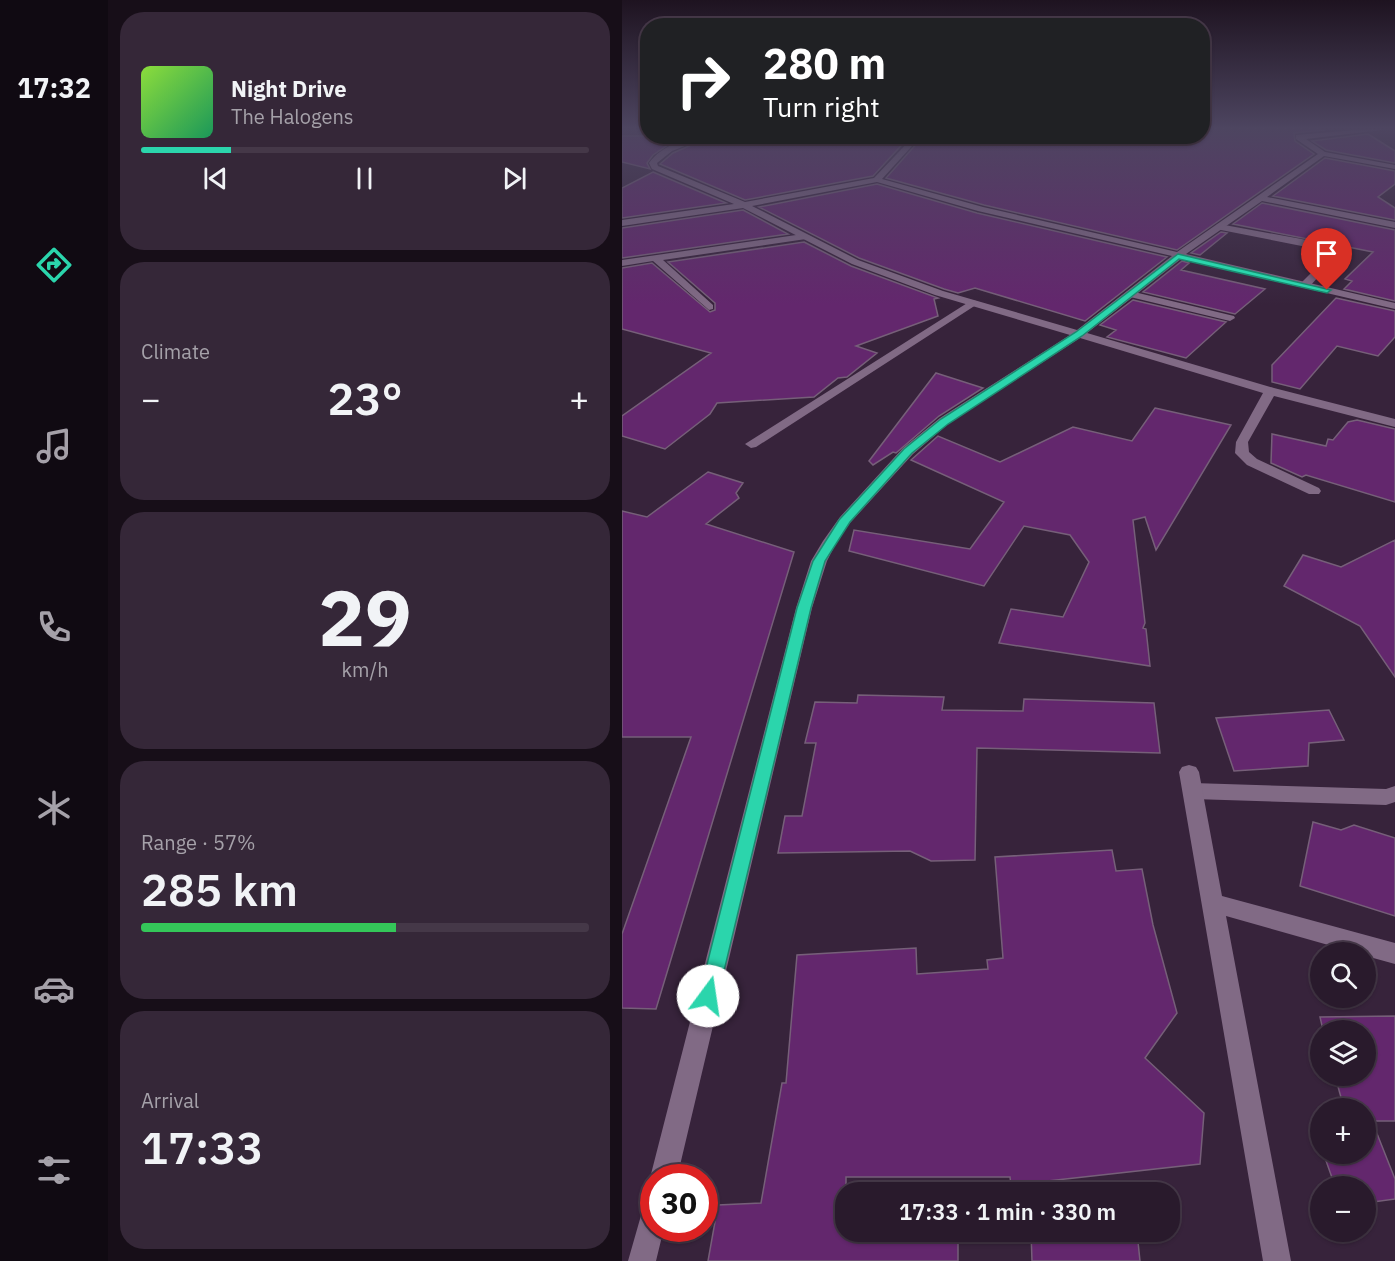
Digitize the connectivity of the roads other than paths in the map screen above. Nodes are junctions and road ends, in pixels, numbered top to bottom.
1 (705, 188) edge
2 (834, 188) edge
3 (905, 188) edge
4 (1275, 188) edge
5 (1260, 198) junction
6 (744, 204) junction
7 (622, 223) edge
8 (1394, 225) edge
9 (1219, 227) junction
10 (803, 237) junction
11 (1178, 256) junction
12 (655, 258) junction
13 (622, 263) edge
14 (1305, 285) junction
15 (1130, 294) junction
16 (972, 303) junction
17 (1394, 306) edge
18 (709, 307) dead end
19 (1230, 318) dead end
20 (1079, 334) junction
21 (1270, 391) junction
22 (1394, 423) edge
23 (751, 444) dead end
24 (1314, 492) dead end
25 (1394, 794) edge
26 (1213, 903) junction
27 (1394, 954) edge
28 (666, 1164) edge
29 (647, 1242) edge
30 (642, 1261) edge
31 (1277, 1261) edge

1 - 6 street
2 - 6 street
3 - 11 street
4 - 5 street
5 - 8 street
5 - 9 street
6 - 7 street
6 - 10 street
9 - 11 street
9 - 14 street
10 - 12 street
10 - 16 street
11 - 14 street
11 - 15 street
12 - 13 street
12 - 18 street
14 - 17 street
15 - 19 street
15 - 20 street
16 - 20 street
16 - 23 street
20 - 21 street
20 - 28 street
21 - 22 street
21 - 24 street
25 - 26 street
26 - 27 street
26 - 31 street
29 - 30 street

